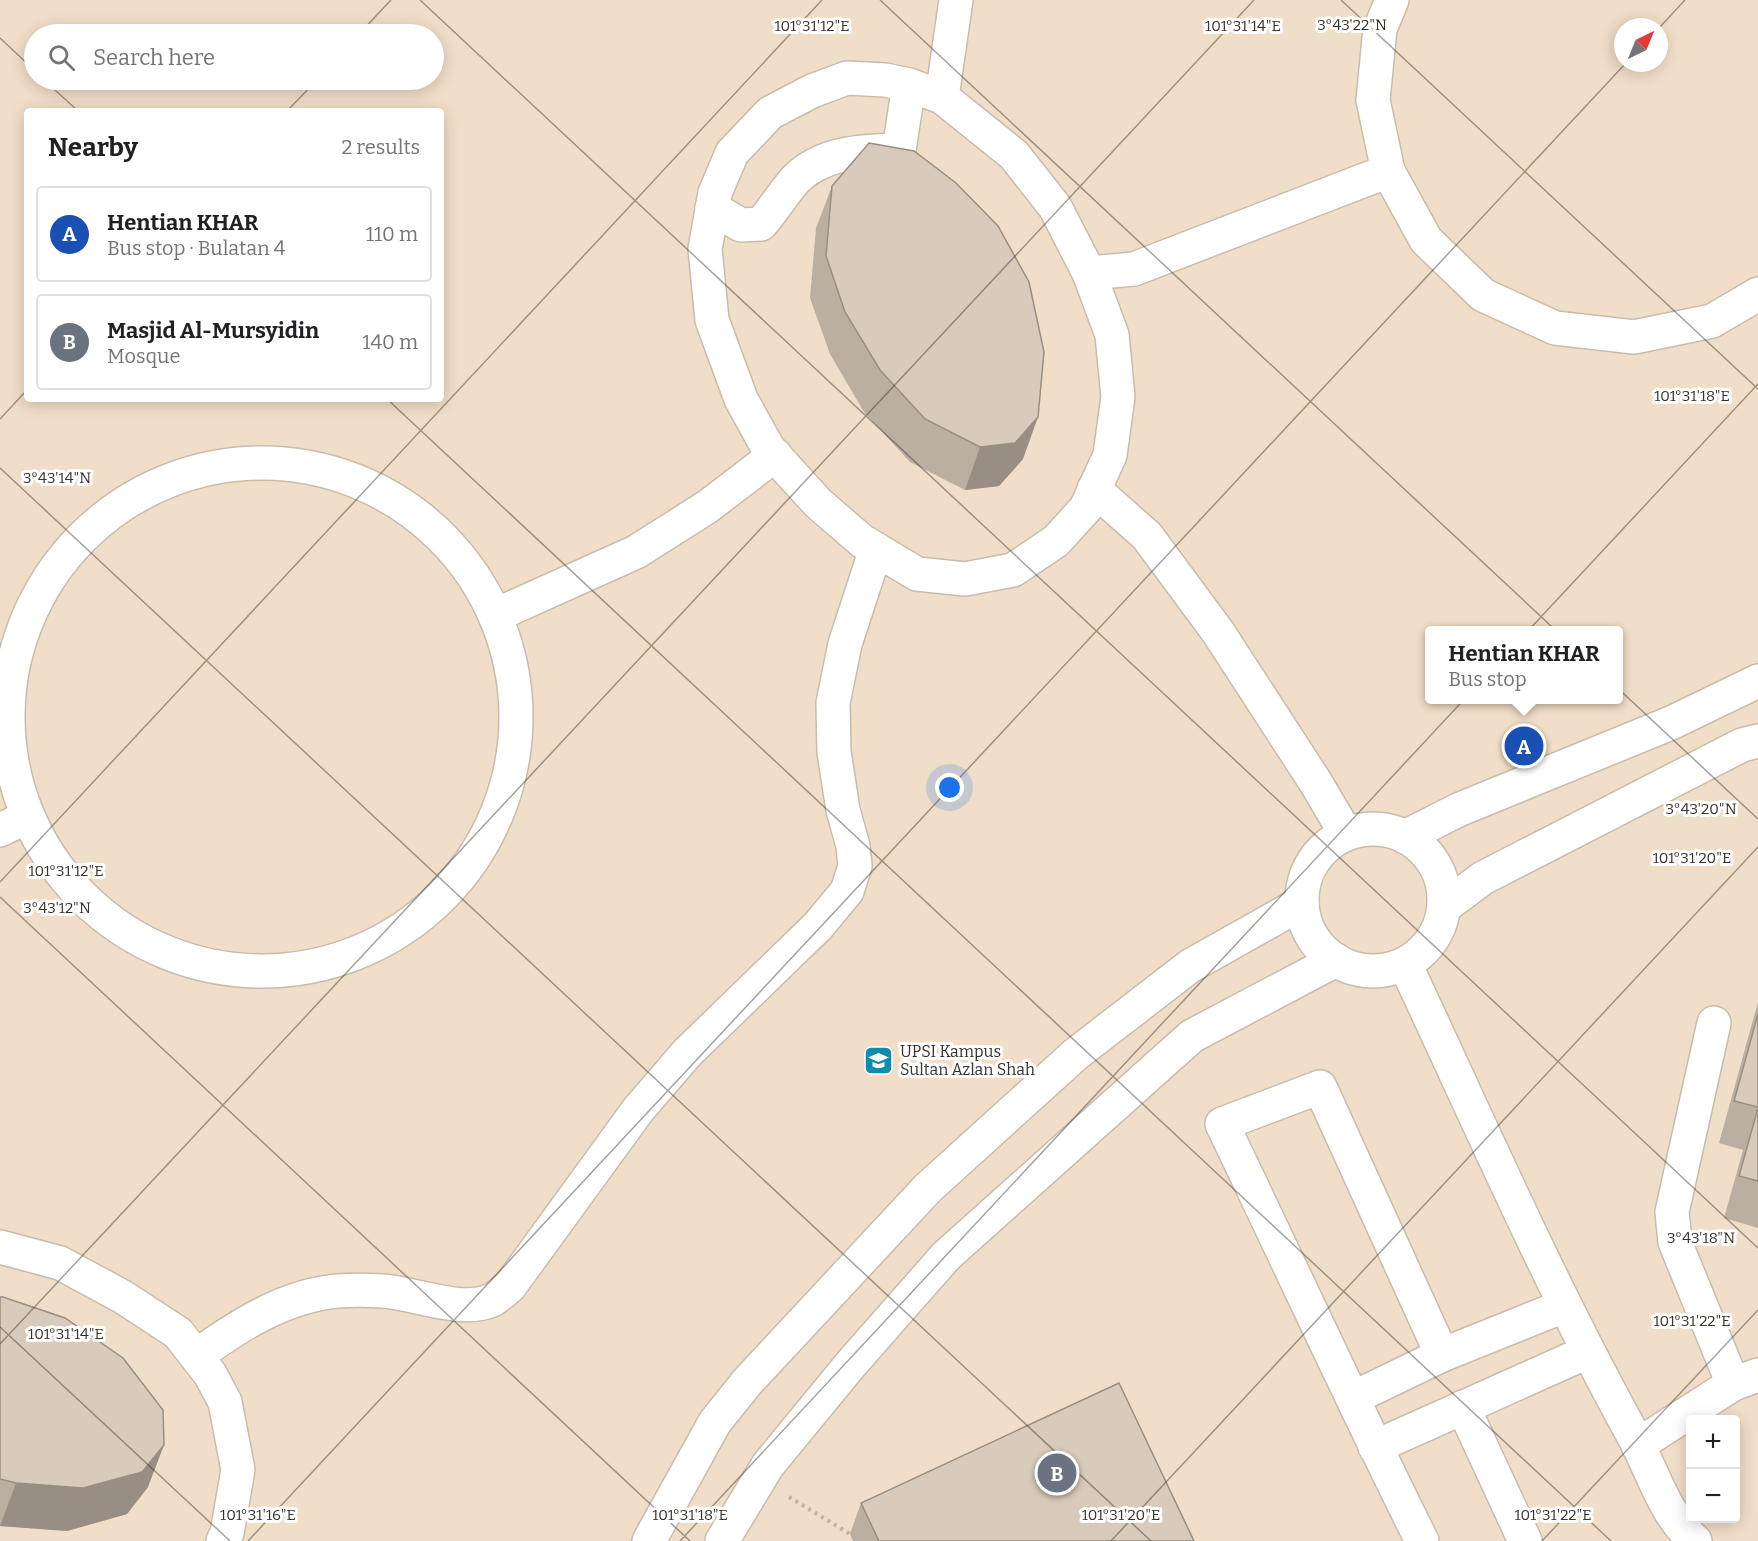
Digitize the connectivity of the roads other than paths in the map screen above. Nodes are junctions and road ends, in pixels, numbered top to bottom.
1 (956, 0) edge
2 (1392, 0) edge
3 (909, 85) junction
4 (942, 97) junction
5 (1388, 171) junction
6 (712, 208) junction
7 (1089, 273) junction
8 (1758, 294) edge
9 (775, 455) junction
10 (1094, 489) junction
11 (876, 549) junction
12 (496, 615) junction
13 (1758, 681) edge
14 (1758, 741) edge
15 (14, 824) edge
16 (1346, 834) junction
17 (1405, 837) junction
18 (1302, 903) junction
19 (1444, 907) junction
20 (1336, 960) junction
21 (1405, 964) junction
22 (1714, 1023) dead end
23 (0, 1247) edge
24 (1564, 1306) junction
25 (1587, 1352) junction
26 (1442, 1355) junction
27 (196, 1356) junction
28 (1745, 1380) edge
29 (1353, 1398) junction
30 (1463, 1407) junction
31 (1638, 1445) junction
32 (1375, 1447) junction
33 (223, 1541) edge
34 (649, 1541) edge
35 (722, 1541) edge
36 (1422, 1541) edge
37 (1525, 1541) edge
38 (1695, 1541) edge

1 - 4 street
2 - 5 street
3 - 4 street
3 - 6 street
3 - 6 street
4 - 7 street
5 - 7 street
5 - 8 street
6 - 9 street
7 - 10 street
9 - 11 street
9 - 12 street
10 - 11 street
10 - 16 street
11 - 27 street
12 - 15 street
12 - 15 street
13 - 17 street
14 - 19 street
16 - 17 street
16 - 18 street
17 - 19 street
18 - 20 street
18 - 34 street
19 - 21 street
20 - 21 street
20 - 35 street
21 - 24 street
22 - 28 street
23 - 27 street
24 - 25 street
24 - 26 street
25 - 30 street
25 - 31 street
26 - 29 street
26 - 29 street
27 - 33 street
28 - 31 street
29 - 32 street
30 - 32 street
30 - 37 street
31 - 38 street
32 - 36 street

